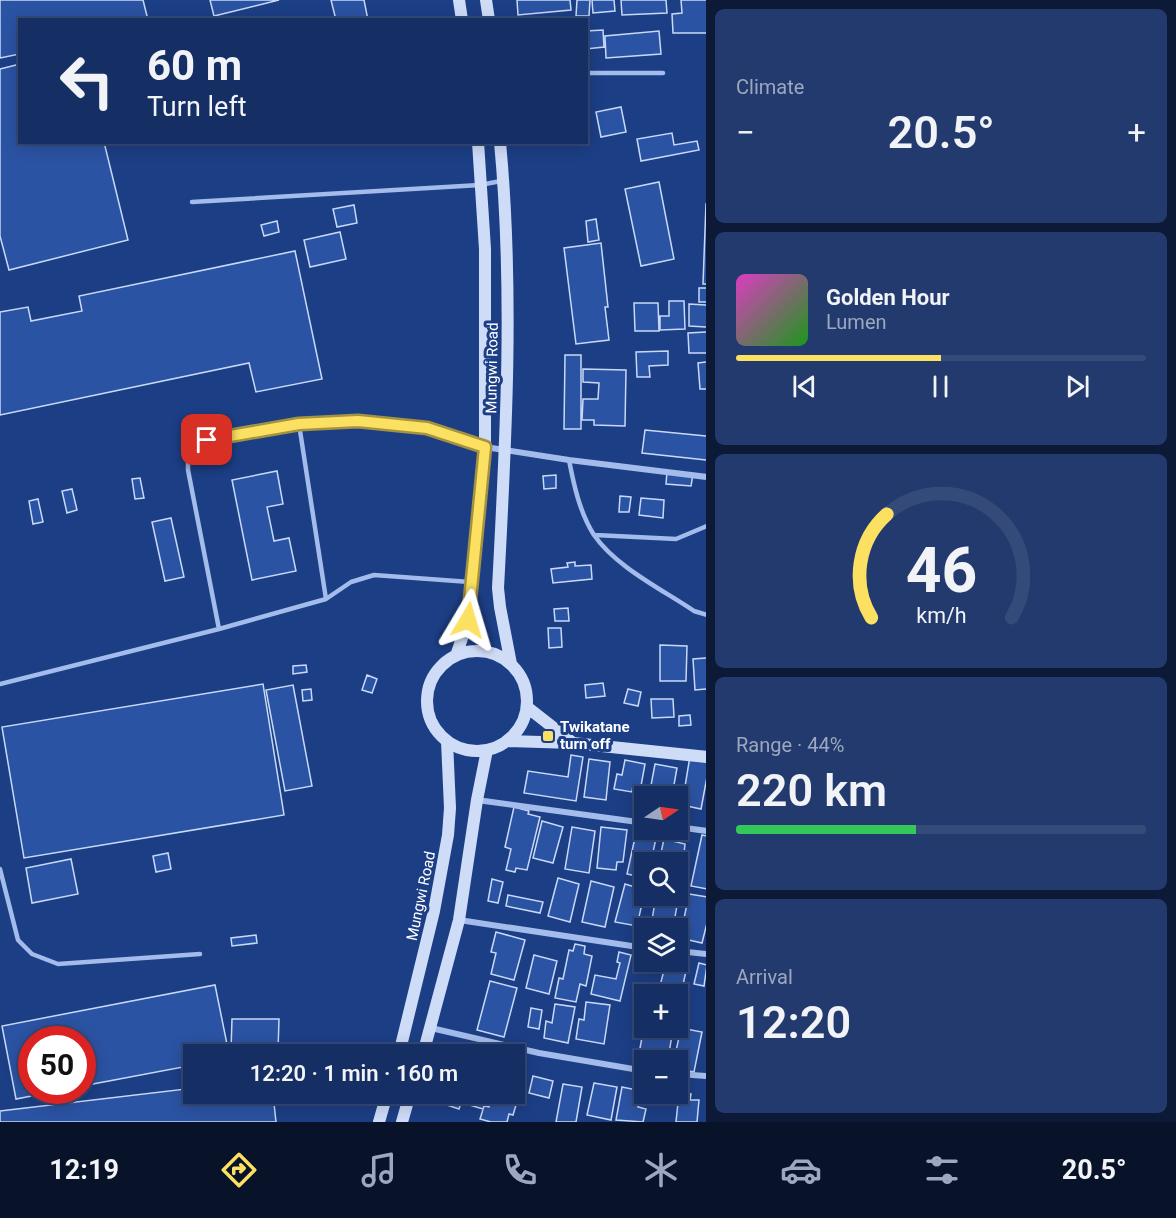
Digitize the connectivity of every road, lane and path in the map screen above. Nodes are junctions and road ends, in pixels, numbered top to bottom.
1 (459, 0) edge
2 (486, 0) edge
3 (462, 18) edge
4 (489, 18) edge
5 (588, 73) edge
6 (663, 73) dead end
7 (478, 144) edge
8 (500, 144) edge
9 (504, 180) junction
10 (480, 185) junction
11 (192, 202) dead end
12 (299, 424) junction
13 (485, 447) junction
14 (506, 448) junction
15 (569, 460) junction
16 (706, 477) edge
17 (706, 526) edge
18 (594, 535) junction
19 (473, 583) junction
20 (326, 599) junction
21 (706, 615) edge
22 (219, 628) junction
23 (456, 656) junction
24 (511, 664) junction
25 (0, 684) edge
26 (527, 707) junction
27 (447, 741) junction
28 (508, 741) junction
29 (573, 742) junction
30 (487, 750) junction
31 (702, 756) edge
32 (477, 800) junction
33 (634, 821) edge
34 (688, 828) edge
35 (706, 831) edge
36 (0, 869) edge
37 (459, 920) junction
38 (634, 946) edge
39 (688, 952) edge
40 (200, 954) dead end
41 (706, 954) edge
42 (431, 1028) junction
43 (401, 1044) edge
44 (426, 1044) edge
45 (634, 1069) edge
46 (688, 1075) edge
47 (706, 1076) edge
48 (384, 1104) edge
49 (407, 1104) edge
50 (379, 1122) edge
51 (402, 1122) edge

1 - 3 main road
2 - 4 main road
5 - 6 lane
7 - 10 main road, Mungwi Road
8 - 9 main road, Mungwi Road
9 - 10 lane
9 - 14 main road, Mungwi Road
10 - 11 lane
10 - 13 main road, Mungwi Road
12 - 13 lane
12 - 20 lane
12 - 22 lane
13 - 14 street
13 - 19 main road, Mungwi Road
14 - 15 street
14 - 24 main road, Mungwi Road
15 - 16 street
15 - 18 lane
17 - 18 lane
18 - 21 lane
19 - 20 lane
19 - 23 main road, Mungwi Road
20 - 22 lane
22 - 25 lane
23 - 24 main road
23 - 27 main road
24 - 26 main road
26 - 28 main road
26 - 29 main road
27 - 30 main road
27 - 43 main road, Mungwi Road
28 - 29 main road
28 - 30 main road
29 - 31 main road
30 - 32 main road
32 - 33 street
32 - 37 main road
34 - 35 street
36 - 40 lane
37 - 38 street
37 - 42 main road
39 - 41 street
42 - 44 main road
42 - 45 street
46 - 47 street
48 - 50 main road
49 - 51 main road

